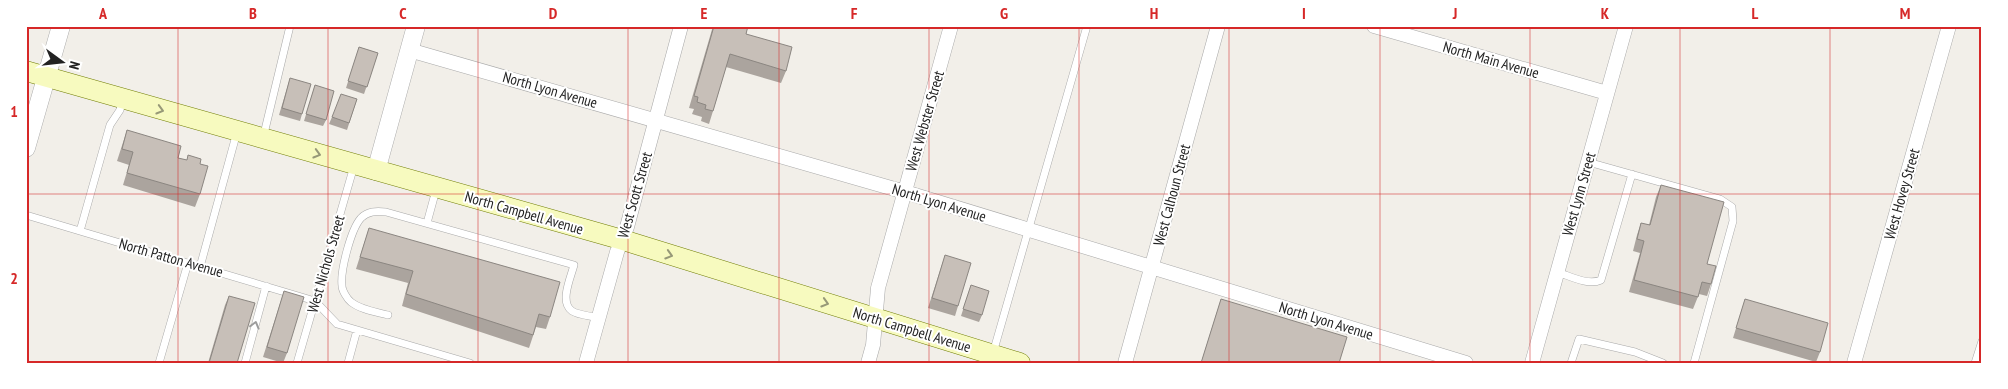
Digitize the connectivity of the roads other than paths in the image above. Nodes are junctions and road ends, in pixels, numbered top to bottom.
1 (60, 26) edge
2 (290, 26) edge
3 (416, 26) edge
4 (681, 26) edge
5 (951, 26) edge
6 (1086, 26) edge
7 (1218, 26) edge
8 (1374, 26) edge
9 (1626, 26) edge
10 (1949, 26) edge
11 (409, 50) junction
12 (26, 71) edge
13 (46, 77) junction
14 (1607, 93) junction
15 (123, 99) junction
16 (656, 121) junction
17 (237, 131) junction
18 (263, 139) junction
19 (26, 148) edge
20 (1588, 162) junction
21 (354, 165) junction
22 (376, 171) junction
23 (1632, 174) junction
24 (437, 188) junction
25 (905, 192) junction
26 (26, 216) edge
27 (427, 223) junction
28 (1028, 230) junction
29 (80, 231) junction
30 (623, 240) junction
31 (188, 263) junction
32 (200, 267) junction
33 (1152, 268) junction
34 (1557, 272) junction
35 (266, 286) junction
36 (315, 301) junction
37 (388, 315) dead end
38 (599, 318) junction
39 (875, 318) junction
40 (357, 330) junction
41 (1982, 341) edge
42 (993, 354) junction
43 (159, 363) edge
44 (245, 363) edge
45 (297, 363) edge
46 (348, 363) edge
47 (470, 363) edge
48 (586, 363) edge
49 (868, 363) edge
50 (1020, 363) edge
51 (1125, 363) edge
52 (1466, 363) edge
53 (1532, 363) edge
54 (1571, 363) edge
55 (1662, 363) edge
56 (1694, 363) edge
57 (1854, 363) edge
58 (1975, 363) edge

1 - 13 street
2 - 18 lane
3 - 11 street
4 - 16 street, West Scott Street
5 - 25 street, West Webster Street
6 - 28 lane
7 - 33 street, West Calhoun Street
8 - 14 street, North Main Avenue
9 - 14 street, West Lynn Street
10 - 57 street, West Hovey Street
11 - 16 street, North Lyon Avenue
11 - 22 street
12 - 13 main road, North Campbell Avenue
13 - 15 main road, North Campbell Avenue
13 - 19 street
14 - 20 street, West Lynn Street
15 -> 17 main road, North Campbell Avenue
15 - 29 lane
16 - 25 street, North Lyon Avenue
16 - 30 street, West Scott Street
17 - 18 main road, North Campbell Avenue
17 - 32 lane
18 -> 21 main road, North Campbell Avenue
20 - 23 lane
20 - 34 street, West Lynn Street
21 - 22 main road, North Campbell Avenue
21 - 36 lane, West Nichols Street
22 - 24 main road, North Campbell Avenue
23 - 34 lane
23 - 56 lane
24 - 27 lane
24 - 30 main road, North Campbell Avenue
25 - 28 street, North Lyon Avenue
25 - 39 street, West Webster Street
26 - 29 lane, North Patton Avenue
27 - 37 lane
27 - 38 lane
28 - 33 street, North Lyon Avenue
28 - 42 lane
29 - 31 lane, North Patton Avenue
30 - 38 street, West Scott Street
30 -> 39 main road, North Campbell Avenue
31 - 32 lane, North Patton Avenue
31 - 43 lane
32 - 35 lane, North Patton Avenue
33 - 51 street, West Calhoun Street
33 - 52 street, North Lyon Avenue
34 - 53 street, West Lynn Street
35 - 36 lane, North Patton Avenue
44 -> 35 lane
36 - 40 lane
36 - 45 lane, West Nichols Street
38 - 48 street, West Scott Street
39 - 42 main road, North Campbell Avenue
39 - 49 street, West Webster Street
40 - 46 lane
40 - 47 lane
41 - 58 lane
42 - 50 main road, North Campbell Avenue
54 - 55 lane

